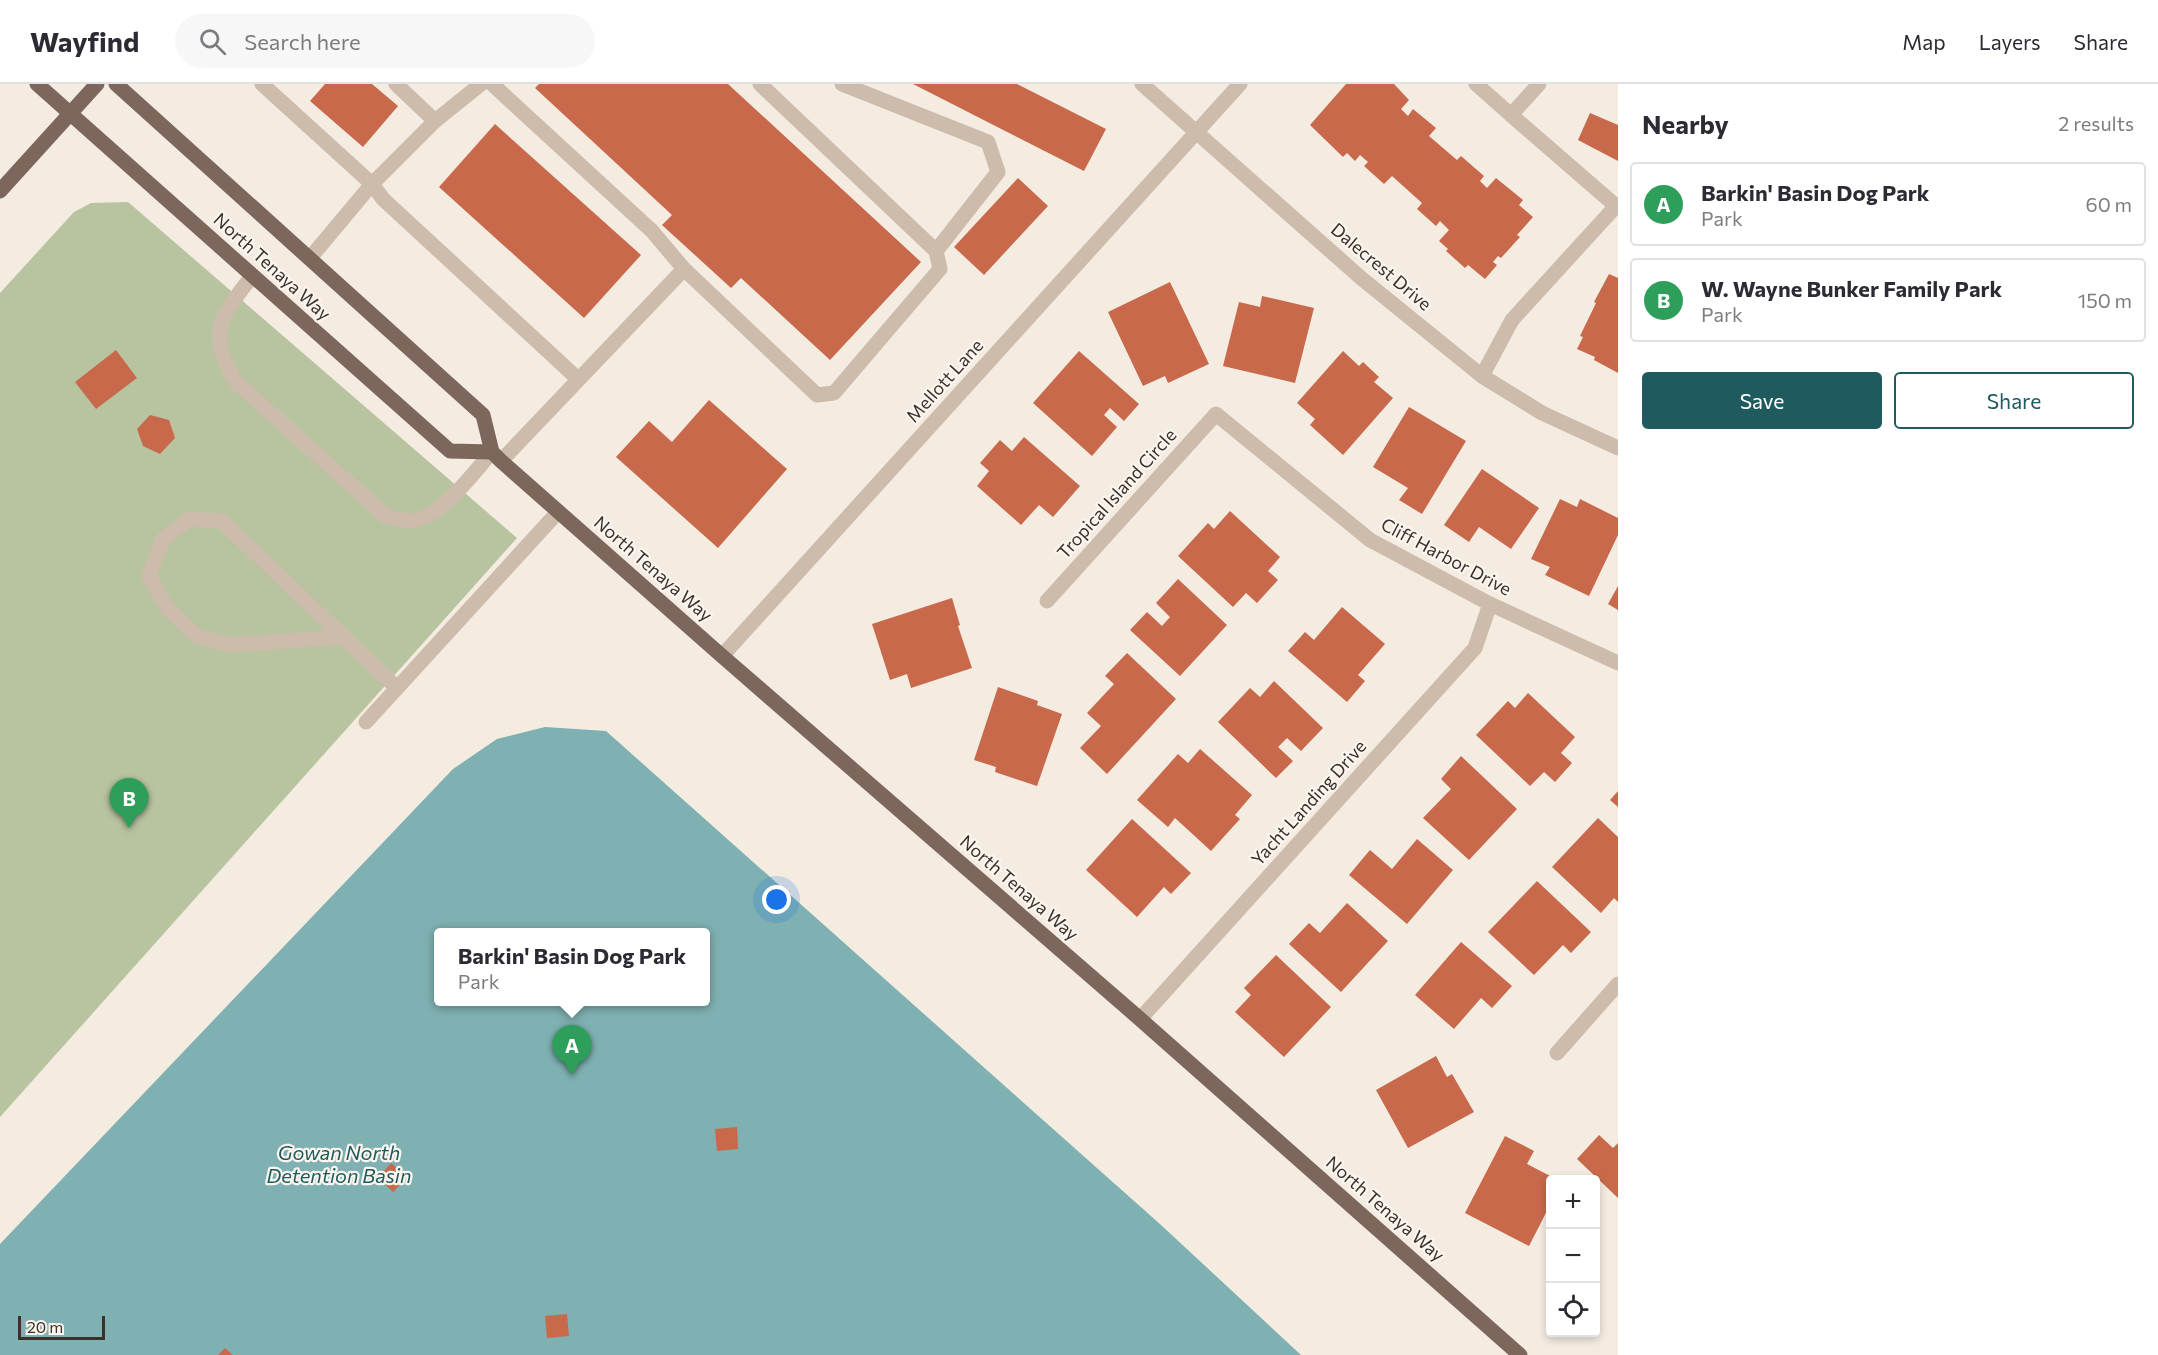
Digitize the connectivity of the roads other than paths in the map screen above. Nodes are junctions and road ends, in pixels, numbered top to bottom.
1 (38, 84) edge
2 (97, 84) edge
3 (116, 84) edge
4 (262, 84) edge
5 (396, 84) edge
6 (481, 84) edge
7 (492, 84) edge
8 (760, 84) edge
9 (842, 84) edge
10 (1142, 84) edge
11 (1240, 84) edge
12 (1476, 84) edge
13 (1539, 84) edge
14 (70, 114) junction
15 (1511, 115) junction
16 (435, 121) junction
17 (1196, 132) junction
18 (372, 184) junction
19 (0, 191) edge
20 (1617, 207) edge
21 (936, 251) junction
22 (310, 258) junction
23 (684, 269) junction
24 (252, 276) junction
25 (1482, 376) junction
26 (578, 379) junction
27 (1216, 414) joint
28 (1618, 448) edge
29 (497, 457) junction
30 (558, 512) junction
31 (1047, 601) dead end
32 (1490, 604) junction
33 (342, 637) junction
34 (722, 656) junction
35 (1618, 663) edge
36 (397, 688) junction
37 (366, 722) dead end
38 (1618, 984) edge
39 (1140, 1019) junction
40 (1557, 1053) dead end
41 (1520, 1355) edge

1 - 14 main road, North Tenaya Way
2 - 14 main road
3 - 22 main road, North Tenaya Way
4 - 18 street
5 - 16 street
6 - 16 street
7 - 23 street
8 - 21 street
9 - 21 street
10 - 17 street, Dalecrest Drive
11 - 17 street, Mellott Lane
12 - 15 street
13 - 15 street
14 - 19 main road
14 - 24 main road, North Tenaya Way
15 - 20 street
16 - 18 street
17 - 25 street, Dalecrest Drive
17 - 34 street, Mellott Lane
18 - 22 street
18 - 26 street
20 - 25 street
21 - 23 street
22 - 29 main road, North Tenaya Way
23 - 26 street
24 - 29 main road, North Tenaya Way
24 - 29 street
25 - 28 street, Dalecrest Drive
26 - 29 street
27 - 31 street, Tropical Island Circle
27 - 32 street, Cliff Harbor Drive
29 - 30 main road, North Tenaya Way
30 - 34 main road, North Tenaya Way
30 - 36 street
32 - 35 street, Cliff Harbor Drive
32 - 39 street, Yacht Landing Drive
33 - 33 street
33 - 36 street
34 - 39 main road, North Tenaya Way
36 - 37 street
38 - 40 street
39 - 41 main road, North Tenaya Way

